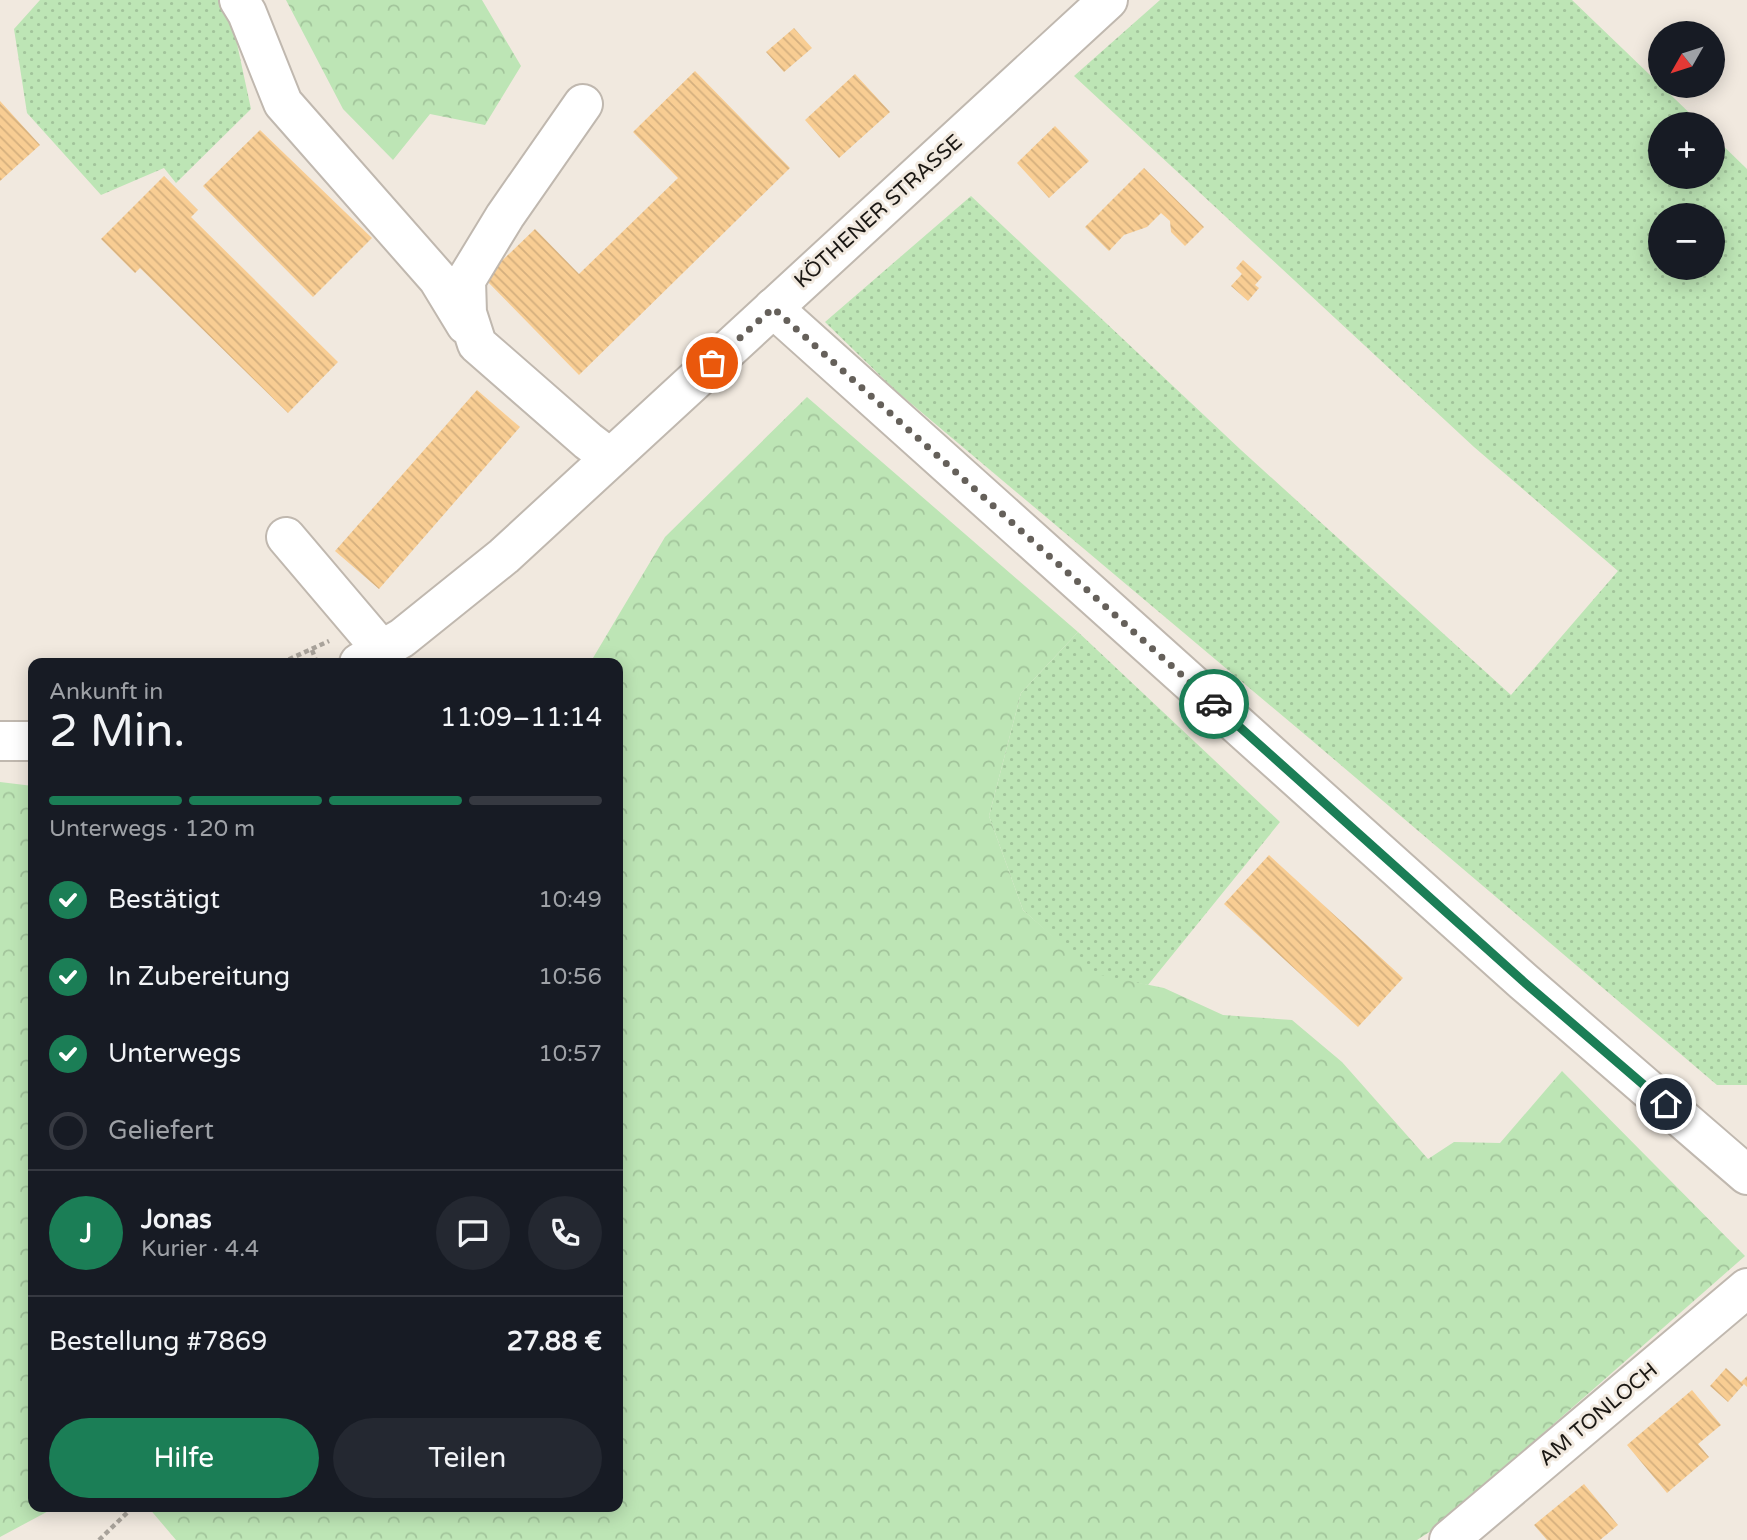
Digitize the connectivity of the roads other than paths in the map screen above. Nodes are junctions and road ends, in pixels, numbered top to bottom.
1 (239, 0) edge
2 (1108, 0) edge
3 (583, 103) dead end
4 (773, 308) junction
5 (477, 344) junction
6 (610, 457) junction
7 (286, 537) dead end
8 (371, 656) edge
9 (0, 741) edge
10 (28, 741) edge
11 (1747, 1174) edge
12 (1747, 1288) edge
13 (1449, 1540) edge

1 - 5 street
2 - 4 street, KÖTHENER STRASSE
3 - 5 street
4 - 6 street, KÖTHENER STRASSE
4 - 11 street
5 - 6 street
6 - 8 street, KÖTHENER STRASSE
7 - 8 street
9 - 10 street
12 - 13 street, AM TONLOCH

